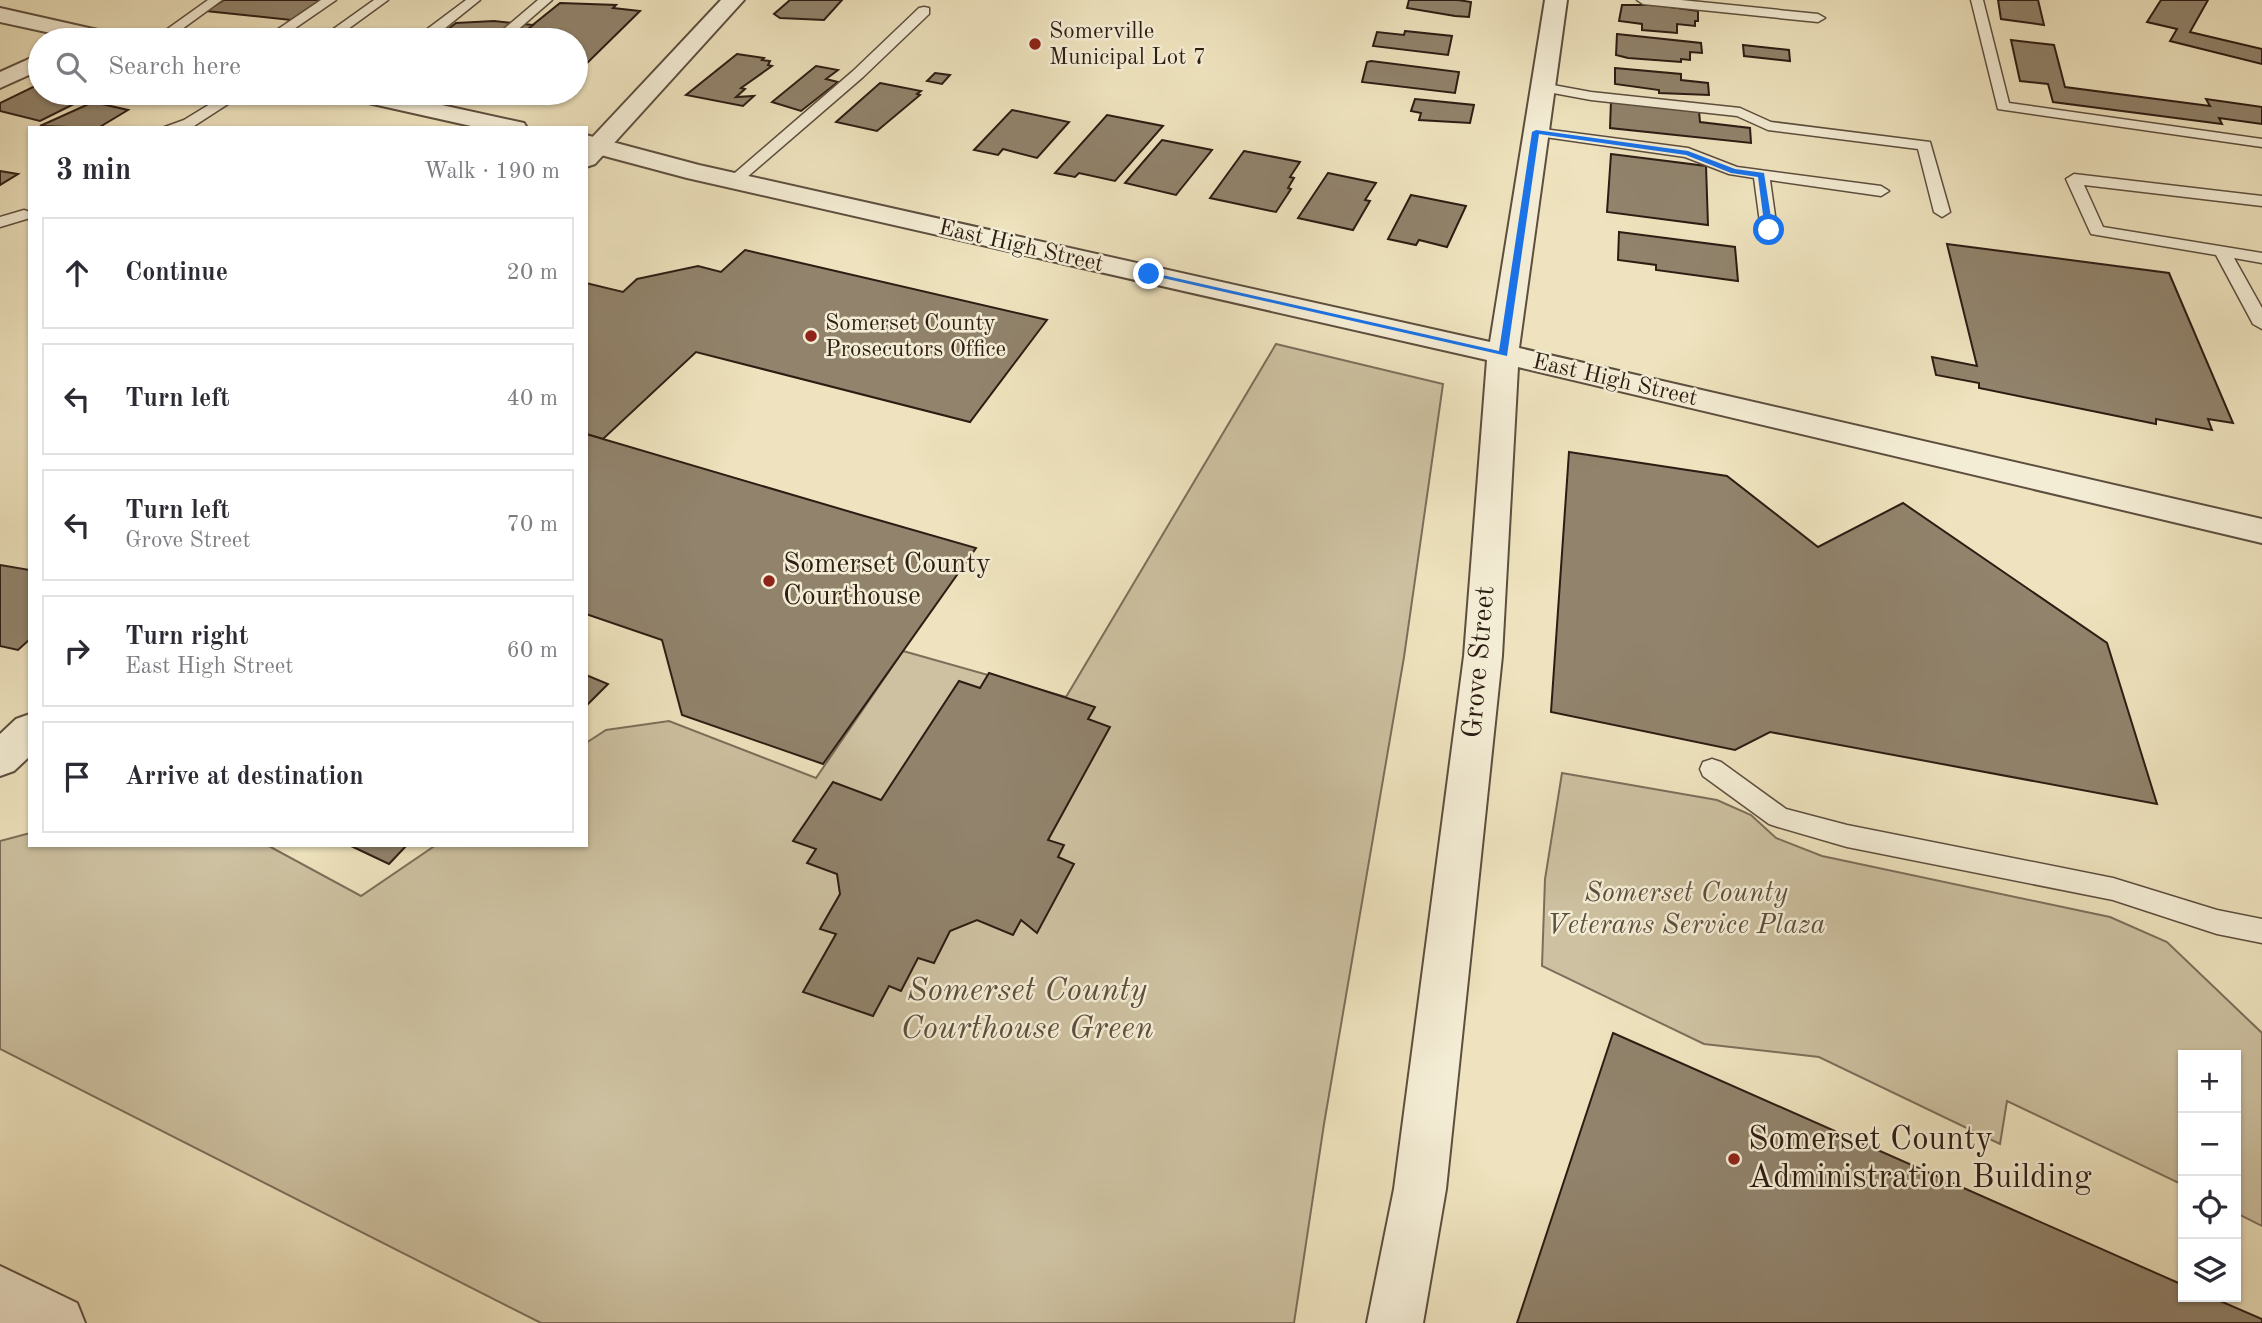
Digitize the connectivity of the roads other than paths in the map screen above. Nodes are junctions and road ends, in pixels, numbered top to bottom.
1 (35, 0) edge
2 (216, 0) edge
3 (330, 0) edge
4 (382, 0) edge
5 (474, 0) edge
6 (546, 0) edge
7 (733, 0) edge
8 (1556, 0) edge
9 (1643, 0) edge
10 (1976, 0) edge
11 (924, 11) dead end
12 (3, 16) edge
13 (1818, 18) dead end
14 (50, 28) edge
15 (176, 28) edge
16 (287, 28) edge
17 (343, 28) edge
18 (438, 28) edge
19 (512, 28) edge
20 (28, 67) edge
21 (0, 81) edge
22 (1542, 87) junction
23 (218, 105) edge
24 (429, 105) edge
25 (177, 126) edge
26 (508, 126) edge
27 (1536, 132) junction
28 (2262, 143) edge
29 (590, 149) edge
30 (1761, 175) junction
31 (734, 181) junction
32 (1881, 191) dead end
33 (2262, 201) edge
34 (1942, 212) dead end
35 (24, 215) dead end
36 (0, 222) edge
37 (1769, 230) dead end
38 (2222, 252) junction
39 (2262, 258) edge
40 (2262, 324) edge
41 (1503, 354) junction
42 (2262, 531) edge
43 (28, 732) edge
44 (0, 760) edge
45 (1712, 769) dead end
46 (2262, 931) edge
47 (0, 1293) edge
48 (57, 1323) edge
49 (1395, 1323) edge

1 - 12 street
2 - 15 lane
3 - 16 lane
4 - 17 lane
5 - 18 lane
6 - 19 lane
7 - 29 street
8 - 22 street, Grove Street
9 - 13 lane
10 - 28 lane
11 - 31 lane
12 - 14 street
20 - 21 street
22 - 27 street, Grove Street
22 - 34 lane
23 - 25 lane
24 - 26 street
27 - 30 lane
27 - 41 street, Grove Street
29 - 31 street, East High Street
30 - 32 lane
30 - 37 lane
31 - 41 street, East High Street
33 - 38 lane
35 - 36 lane
38 - 39 lane
38 - 40 lane
41 - 42 street, East High Street
41 - 49 street, Grove Street
43 - 44 street
45 - 46 lane
47 - 48 street

